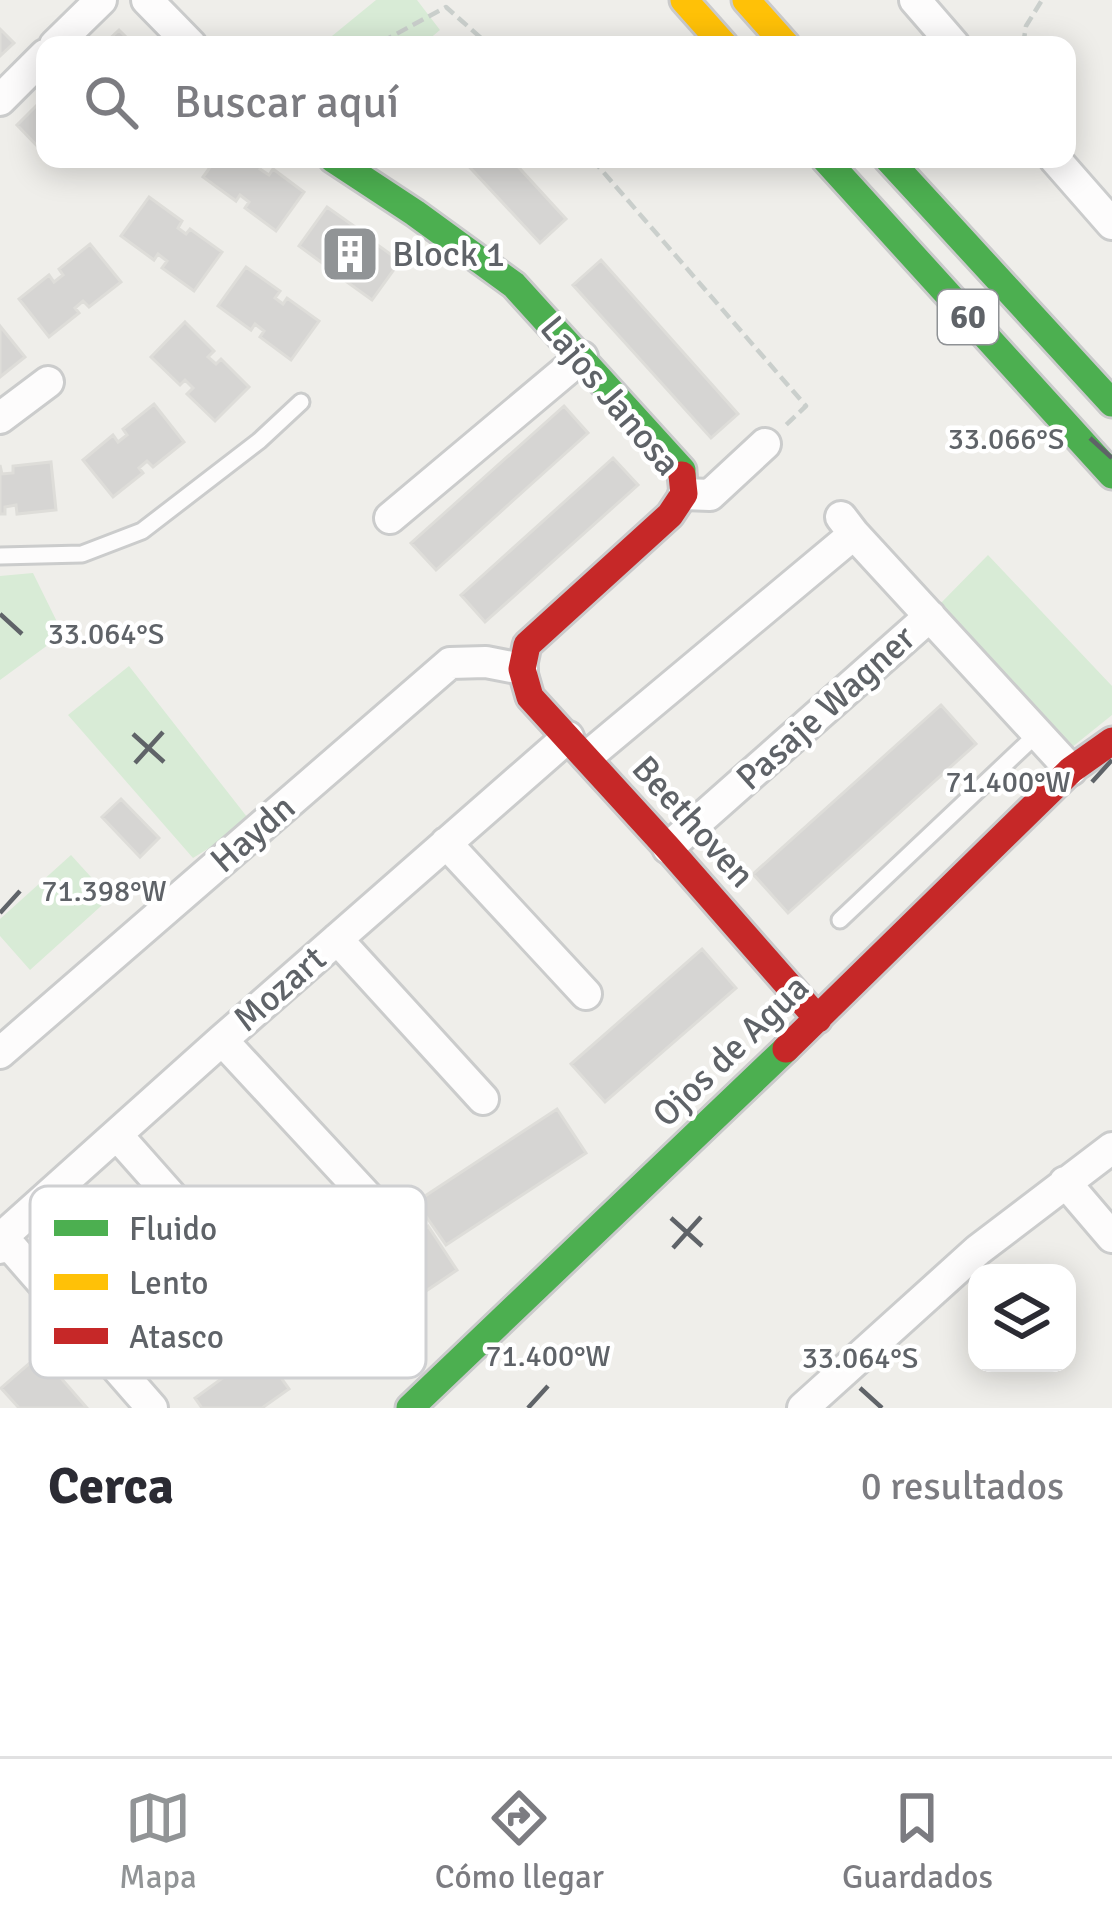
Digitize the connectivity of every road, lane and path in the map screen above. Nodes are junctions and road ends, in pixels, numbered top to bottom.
1 (100, 0) edge
2 (147, 0) edge
3 (684, 0) edge
4 (746, 0) edge
5 (915, 0) edge
6 (1042, 0) edge
7 (64, 36) edge
8 (182, 36) edge
9 (393, 36) edge
10 (479, 36) edge
11 (716, 36) edge
12 (778, 36) edge
13 (946, 36) edge
14 (1024, 36) edge
15 (36, 64) edge
16 (0, 100) edge
17 (347, 168) edge
18 (600, 168) edge
19 (833, 168) edge
20 (896, 168) edge
21 (1063, 168) edge
22 (1112, 224) edge
23 (582, 357) junction
24 (47, 382) dead end
25 (301, 402) dead end
26 (1112, 403) edge
27 (0, 418) edge
28 (765, 444) joint
29 (1112, 475) edge
30 (685, 494) junction
31 (389, 518) dead end
32 (0, 556) edge
33 (930, 616) junction
34 (523, 669) junction
35 (1037, 734) junction
36 (1107, 744) edge
37 (577, 747) junction
38 (1071, 770) junction
39 (446, 843) junction
40 (668, 848) junction
41 (840, 920) dead end
42 (337, 939) junction
43 (586, 994) dead end
44 (818, 1019) junction
45 (222, 1040) junction
46 (0, 1053) edge
47 (483, 1099) dead end
48 (117, 1135) junction
49 (1112, 1148) edge
50 (1065, 1182) junction
51 (61, 1186) edge
52 (162, 1186) edge
53 (357, 1186) edge
54 (30, 1214) edge
55 (1112, 1237) edge
56 (1, 1240) edge
57 (30, 1272) edge
58 (125, 1378) edge
59 (152, 1408) edge
60 (410, 1408) edge
61 (802, 1408) edge

1 - 7 street
2 - 8 street
3 - 11 main road
4 - 12 main road
5 - 13 street
6 - 14 path
9 - 10 path
15 - 16 street
17 - 23 main road, Lajos Janosa
18 - 28 path
19 - 29 main road, 60
20 - 26 main road, 60
21 - 22 street
23 - 30 main road, Lajos Janosa
23 - 31 street
24 - 27 street
25 - 32 lane
28 - 30 street
30 - 34 main road, Lajos Janosa
33 - 35 street
33 - 37 street, Mozart
33 - 40 street, Pasaje Wagner
34 - 37 main road, Beethoven
34 - 46 street, Haydn
35 - 38 street
35 - 41 lane
36 - 38 main road, Ojos de Agua
37 - 39 street, Mozart
37 - 40 main road, Beethoven
38 - 44 main road, Ojos de Agua
39 - 42 street, Mozart
39 - 43 street
40 - 44 main road, Beethoven
42 - 45 street, Mozart
42 - 47 street
44 - 60 main road, Ojos de Agua
45 - 48 street, Mozart
45 - 53 street
48 - 51 street, Mozart
48 - 52 street
49 - 50 street
50 - 55 street
50 - 61 street
54 - 56 street, Mozart
56 - 57 street
58 - 59 street

